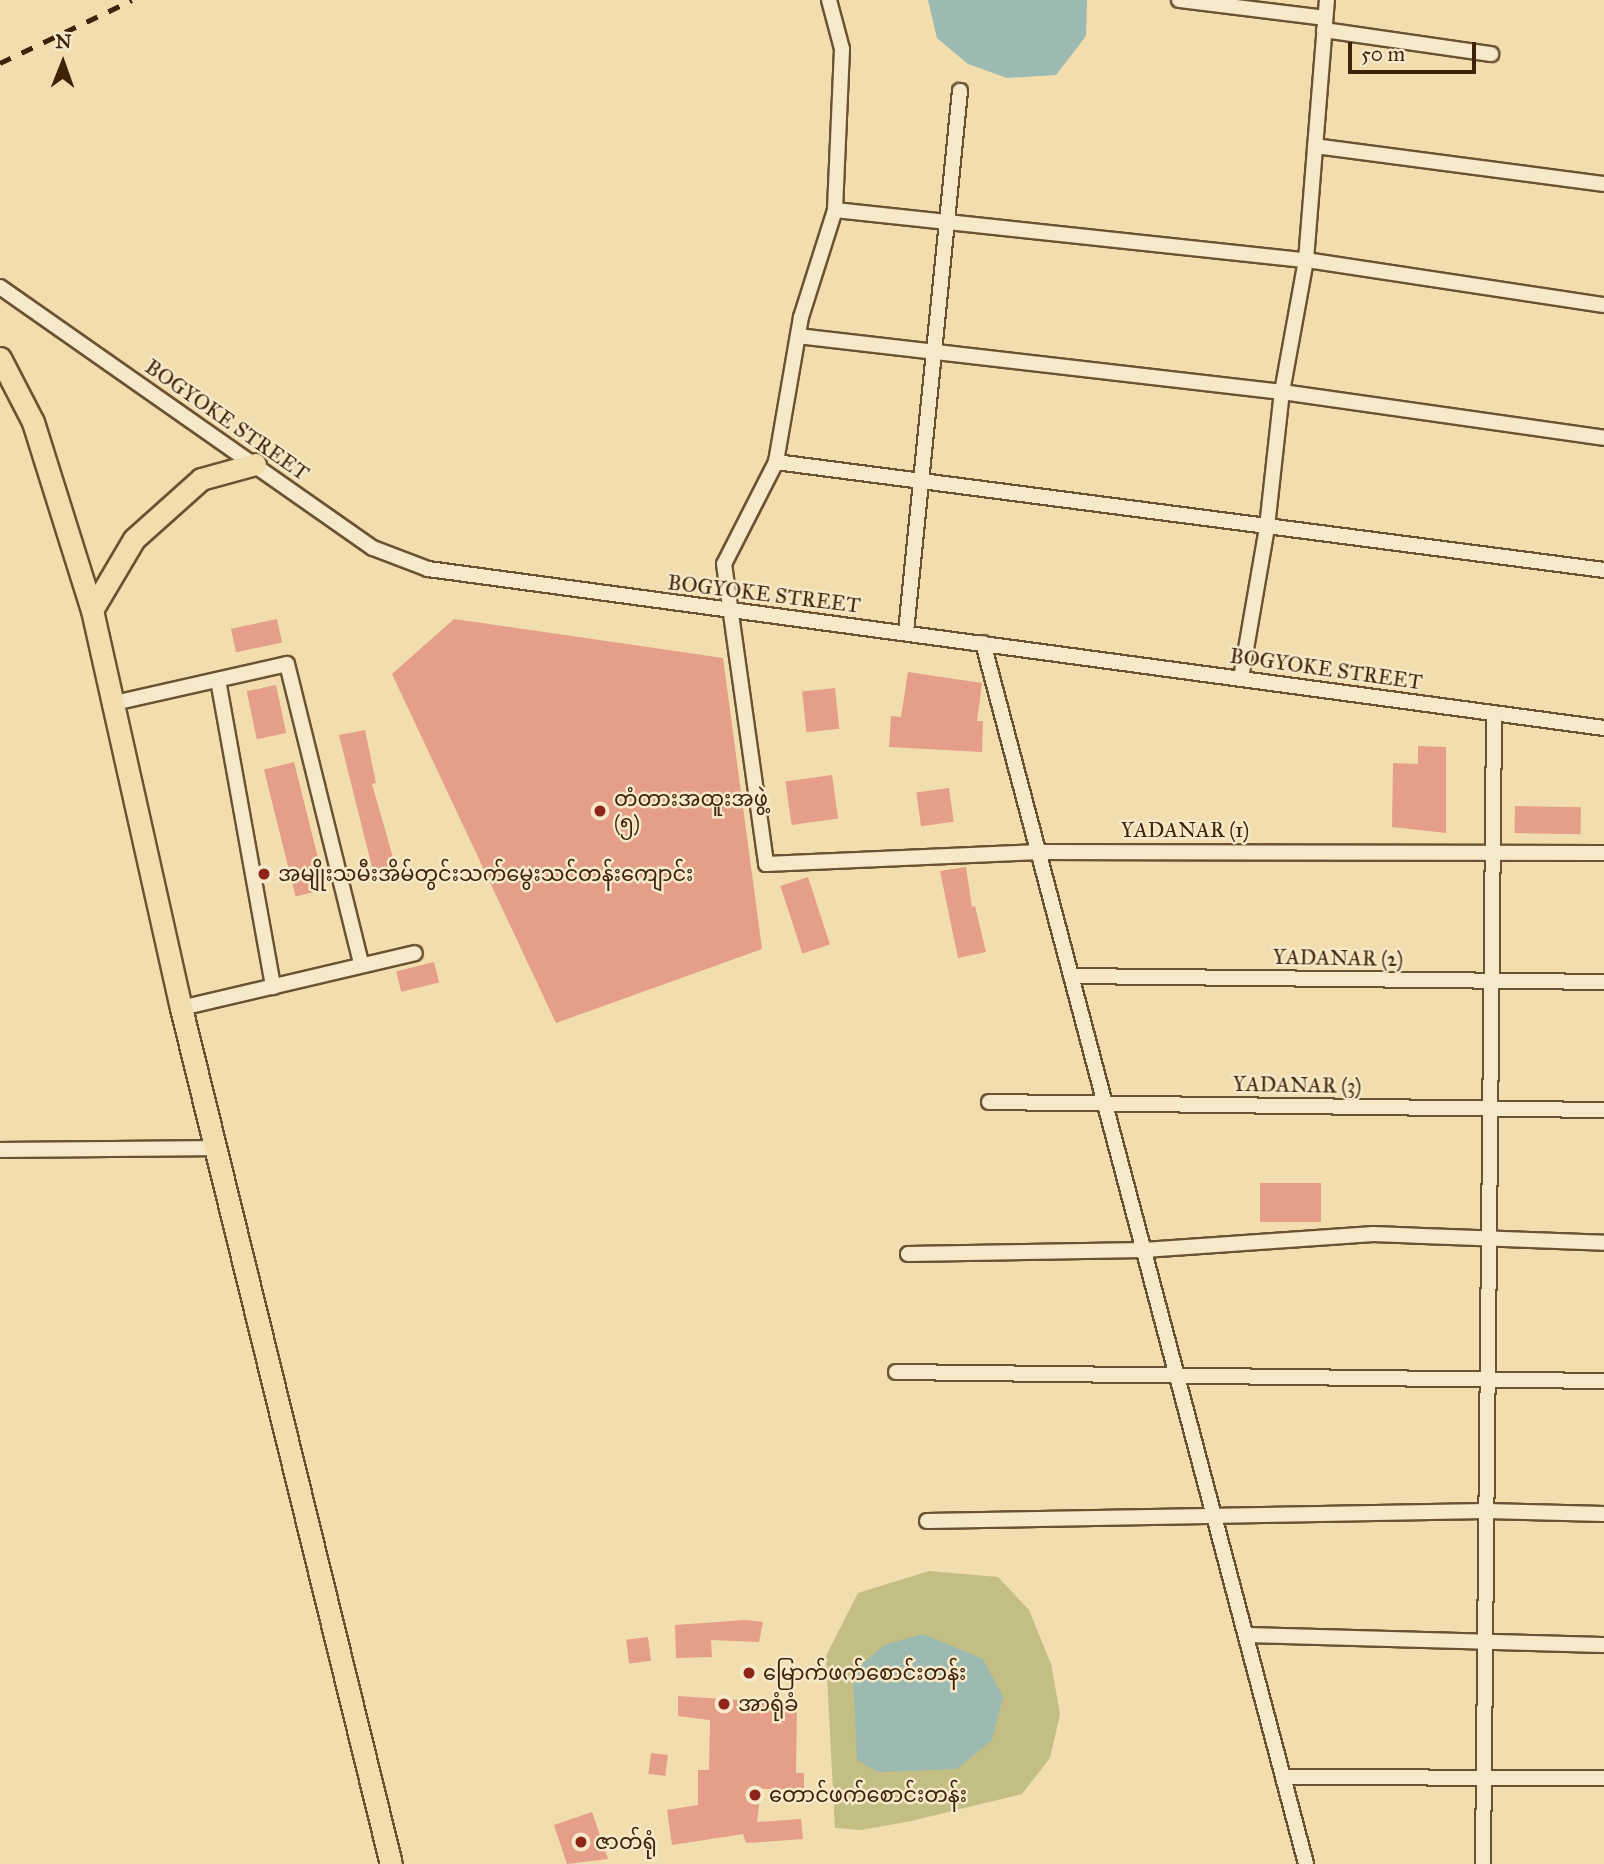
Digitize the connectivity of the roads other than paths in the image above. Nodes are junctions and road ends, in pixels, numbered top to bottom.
1 (830, 0) edge
2 (1181, 0) edge
3 (1327, 0) edge
4 (1325, 24) junction
5 (1491, 54) dead end
6 (960, 91) dead end
7 (1315, 146) junction
8 (1604, 184) edge
9 (835, 210) junction
10 (947, 222) junction
11 (1306, 260) junction
12 (0, 287) edge
13 (1604, 306) edge
14 (798, 336) junction
15 (936, 352) junction
16 (0, 358) edge
17 (1282, 392) junction
18 (1604, 439) edge
19 (776, 462) junction
20 (255, 464) junction
21 (922, 481) junction
22 (1267, 527) junction
23 (1602, 570) edge
24 (92, 610) junction
25 (730, 613) junction
26 (906, 632) junction
27 (983, 643) junction
28 (1241, 678) junction
29 (218, 680) junction
30 (110, 704) junction
31 (1494, 713) junction
32 (1604, 728) edge
33 (1493, 849) junction
34 (1040, 852) junction
35 (1604, 853) edge
36 (415, 953) dead end
37 (361, 964) junction
38 (1071, 976) junction
39 (1492, 981) junction
40 (1604, 982) edge
41 (273, 987) junction
42 (181, 1008) junction
43 (989, 1102) dead end
44 (1105, 1104) junction
45 (1490, 1107) junction
46 (1604, 1110) edge
47 (218, 1148) junction
48 (0, 1150) edge
49 (1489, 1242) junction
50 (1604, 1243) edge
51 (1144, 1250) junction
52 (908, 1254) dead end
53 (896, 1372) dead end
54 (1177, 1376) junction
55 (1488, 1379) junction
56 (1604, 1381) edge
57 (1486, 1511) junction
58 (1213, 1514) junction
59 (1604, 1514) edge
60 (927, 1521) dead end
61 (1246, 1635) junction
62 (1485, 1644) junction
63 (1604, 1645) edge
64 (1283, 1777) junction
65 (1483, 1778) junction
66 (1604, 1778) edge
67 (391, 1864) edge
68 (1306, 1864) edge
69 (1483, 1864) edge

1 - 9 street
2 - 4 street
3 - 4 street
4 - 5 street
4 - 7 street
6 - 10 street
7 - 8 street
7 - 11 street
9 - 10 street
9 - 14 street
10 - 11 street
10 - 15 street
11 - 13 street
11 - 17 street
12 - 20 street, BOGYOKE STREET
14 - 15 street
14 - 19 street
15 - 17 street
15 - 21 street
16 - 24 main road
17 - 18 street
17 - 22 street
19 - 21 street
19 - 25 street
20 - 24 main road
20 - 25 street, BOGYOKE STREET
21 - 22 street
21 - 26 street
22 - 23 street
22 - 28 street
24 - 30 main road
25 - 26 street, BOGYOKE STREET
25 - 34 street, YADANAR (1)
26 - 27 street, BOGYOKE STREET
27 - 28 street, BOGYOKE STREET
27 - 34 street
28 - 31 street, BOGYOKE STREET
29 - 30 street
29 - 37 street
29 - 41 street
30 - 42 main road
31 - 32 street, BOGYOKE STREET
31 - 33 street
33 - 34 street, YADANAR (1)
33 - 35 street, YADANAR (1)
33 - 39 street
34 - 38 street
36 - 37 street
37 - 41 street
38 - 39 street, YADANAR (2)
38 - 44 street
39 - 40 street, YADANAR (2)
39 - 45 street
41 - 42 street
42 - 47 main road
43 - 44 street, YADANAR (3)
44 - 45 street, YADANAR (3)
44 - 51 street
45 - 46 street, YADANAR (3)
45 - 49 street
47 - 48 street
47 - 67 main road
49 - 50 street
49 - 51 street
49 - 55 street
51 - 52 street
51 - 54 street
53 - 54 street
54 - 55 street
54 - 58 street
55 - 56 street
55 - 57 street
57 - 58 street
57 - 59 street
57 - 62 street
58 - 60 street
58 - 61 street
61 - 62 street
61 - 64 street
62 - 63 street
62 - 65 street
64 - 65 street
64 - 68 street
65 - 66 street
65 - 69 street

